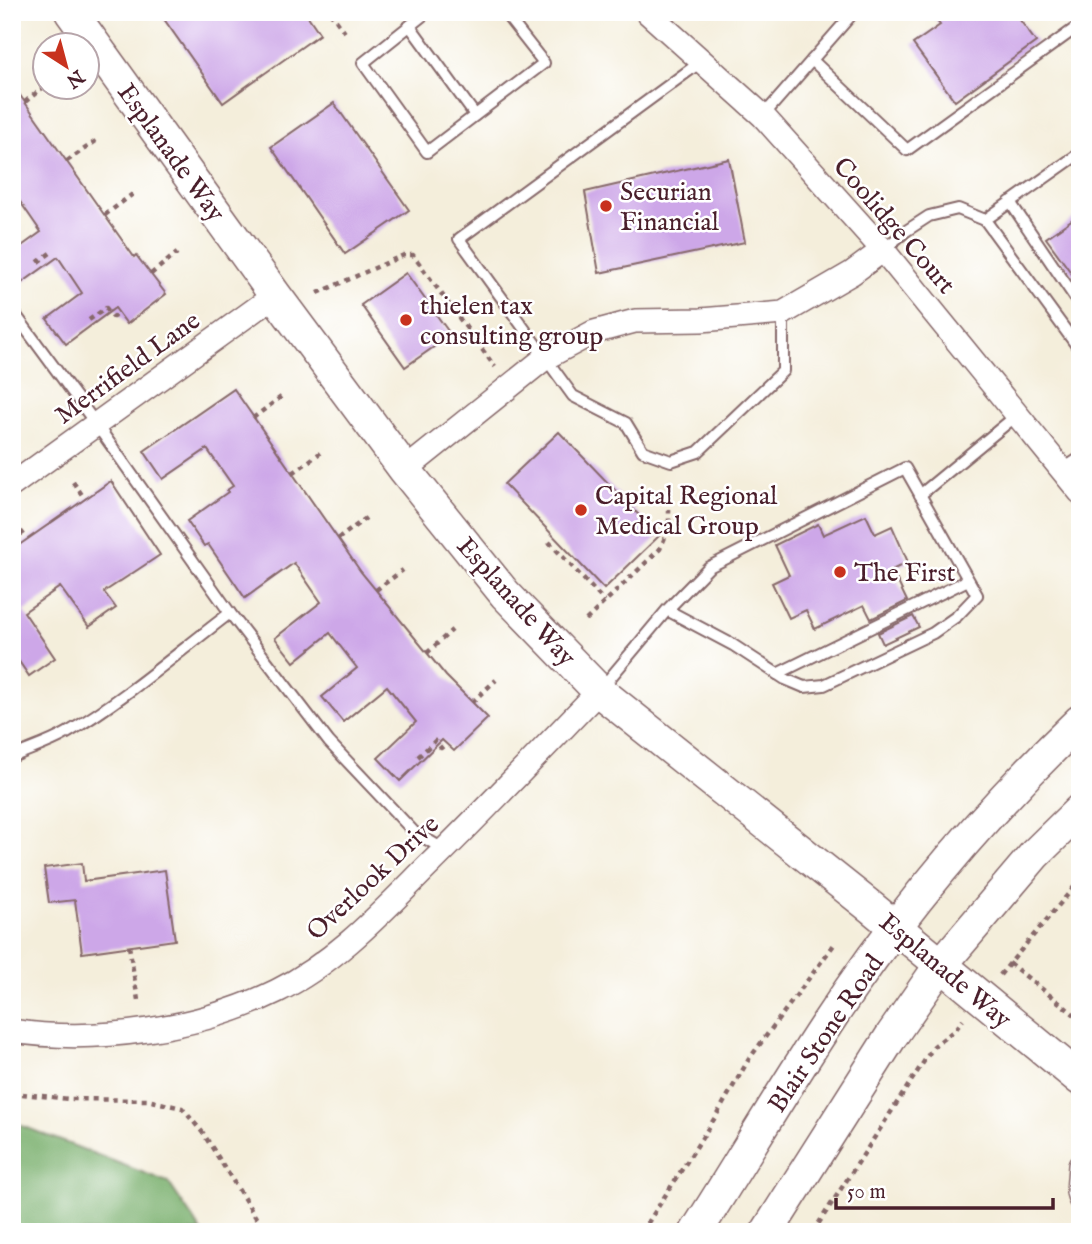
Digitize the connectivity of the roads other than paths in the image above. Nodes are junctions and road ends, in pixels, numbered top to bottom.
1 (71, 12) edge
2 (427, 12) edge
3 (504, 12) edge
4 (647, 12) edge
5 (854, 12) edge
6 (1080, 25) edge
7 (410, 26) junction
8 (812, 60) junction
9 (702, 61) junction
10 (475, 115) junction
11 (763, 116) junction
12 (1080, 153) edge
13 (1010, 202) junction
14 (985, 220) junction
15 (883, 250) junction
16 (275, 295) junction
17 (1080, 305) edge
18 (12, 310) edge
19 (783, 313) junction
20 (1080, 350) edge
21 (545, 358) junction
22 (1017, 415) junction
23 (96, 424) junction
24 (1071, 464) edge
25 (405, 470) junction
26 (12, 485) edge
27 (1080, 492) edge
28 (920, 495) junction
29 (968, 580) junction
30 (667, 610) junction
31 (229, 613) junction
32 (776, 674) junction
33 (599, 691) junction
34 (1080, 721) edge
35 (12, 757) edge
36 (1080, 810) edge
37 (445, 850) junction
38 (896, 928) junction
39 (940, 966) junction
40 (12, 1031) edge
41 (1080, 1079) edge
42 (1080, 1166) edge
43 (1080, 1199) edge
44 (696, 1232) edge
45 (768, 1232) edge

1 - 16 street, Esplanade Way
2 - 7 lane
3 - 10 lane
4 - 9 street, Coolidge Court
5 - 8 lane
6 - 8 lane
7 - 10 lane
7 - 10 lane
8 - 11 lane
9 - 11 street, Coolidge Court
9 - 21 lane
11 - 15 street, Coolidge Court
12 - 13 lane
13 - 14 lane
13 - 17 lane
14 - 15 lane
14 - 20 lane
15 - 19 street
15 - 22 street, Coolidge Court
16 - 23 street, Merrifield Lane
16 - 25 street, Esplanade Way
18 - 23 lane
19 - 21 street
19 - 21 lane
21 - 25 street
22 - 24 street, Coolidge Court
22 - 28 lane
23 - 26 street, Merrifield Lane
23 - 31 lane
24 - 27 street, Coolidge Court
25 - 33 street, Esplanade Way
28 - 29 lane
28 - 30 lane
29 - 32 lane
29 - 32 lane
30 - 32 lane
30 - 33 lane
31 - 35 lane
31 - 37 lane
33 - 37 street, Overlook Drive
33 - 38 street, Esplanade Way
34 - 38 street, Blair Stone Road
36 - 39 street
37 - 40 street, Overlook Drive
38 - 39 street, Esplanade Way
38 - 44 street, Blair Stone Road
39 - 41 street, Esplanade Way
39 - 45 street
42 - 43 street

